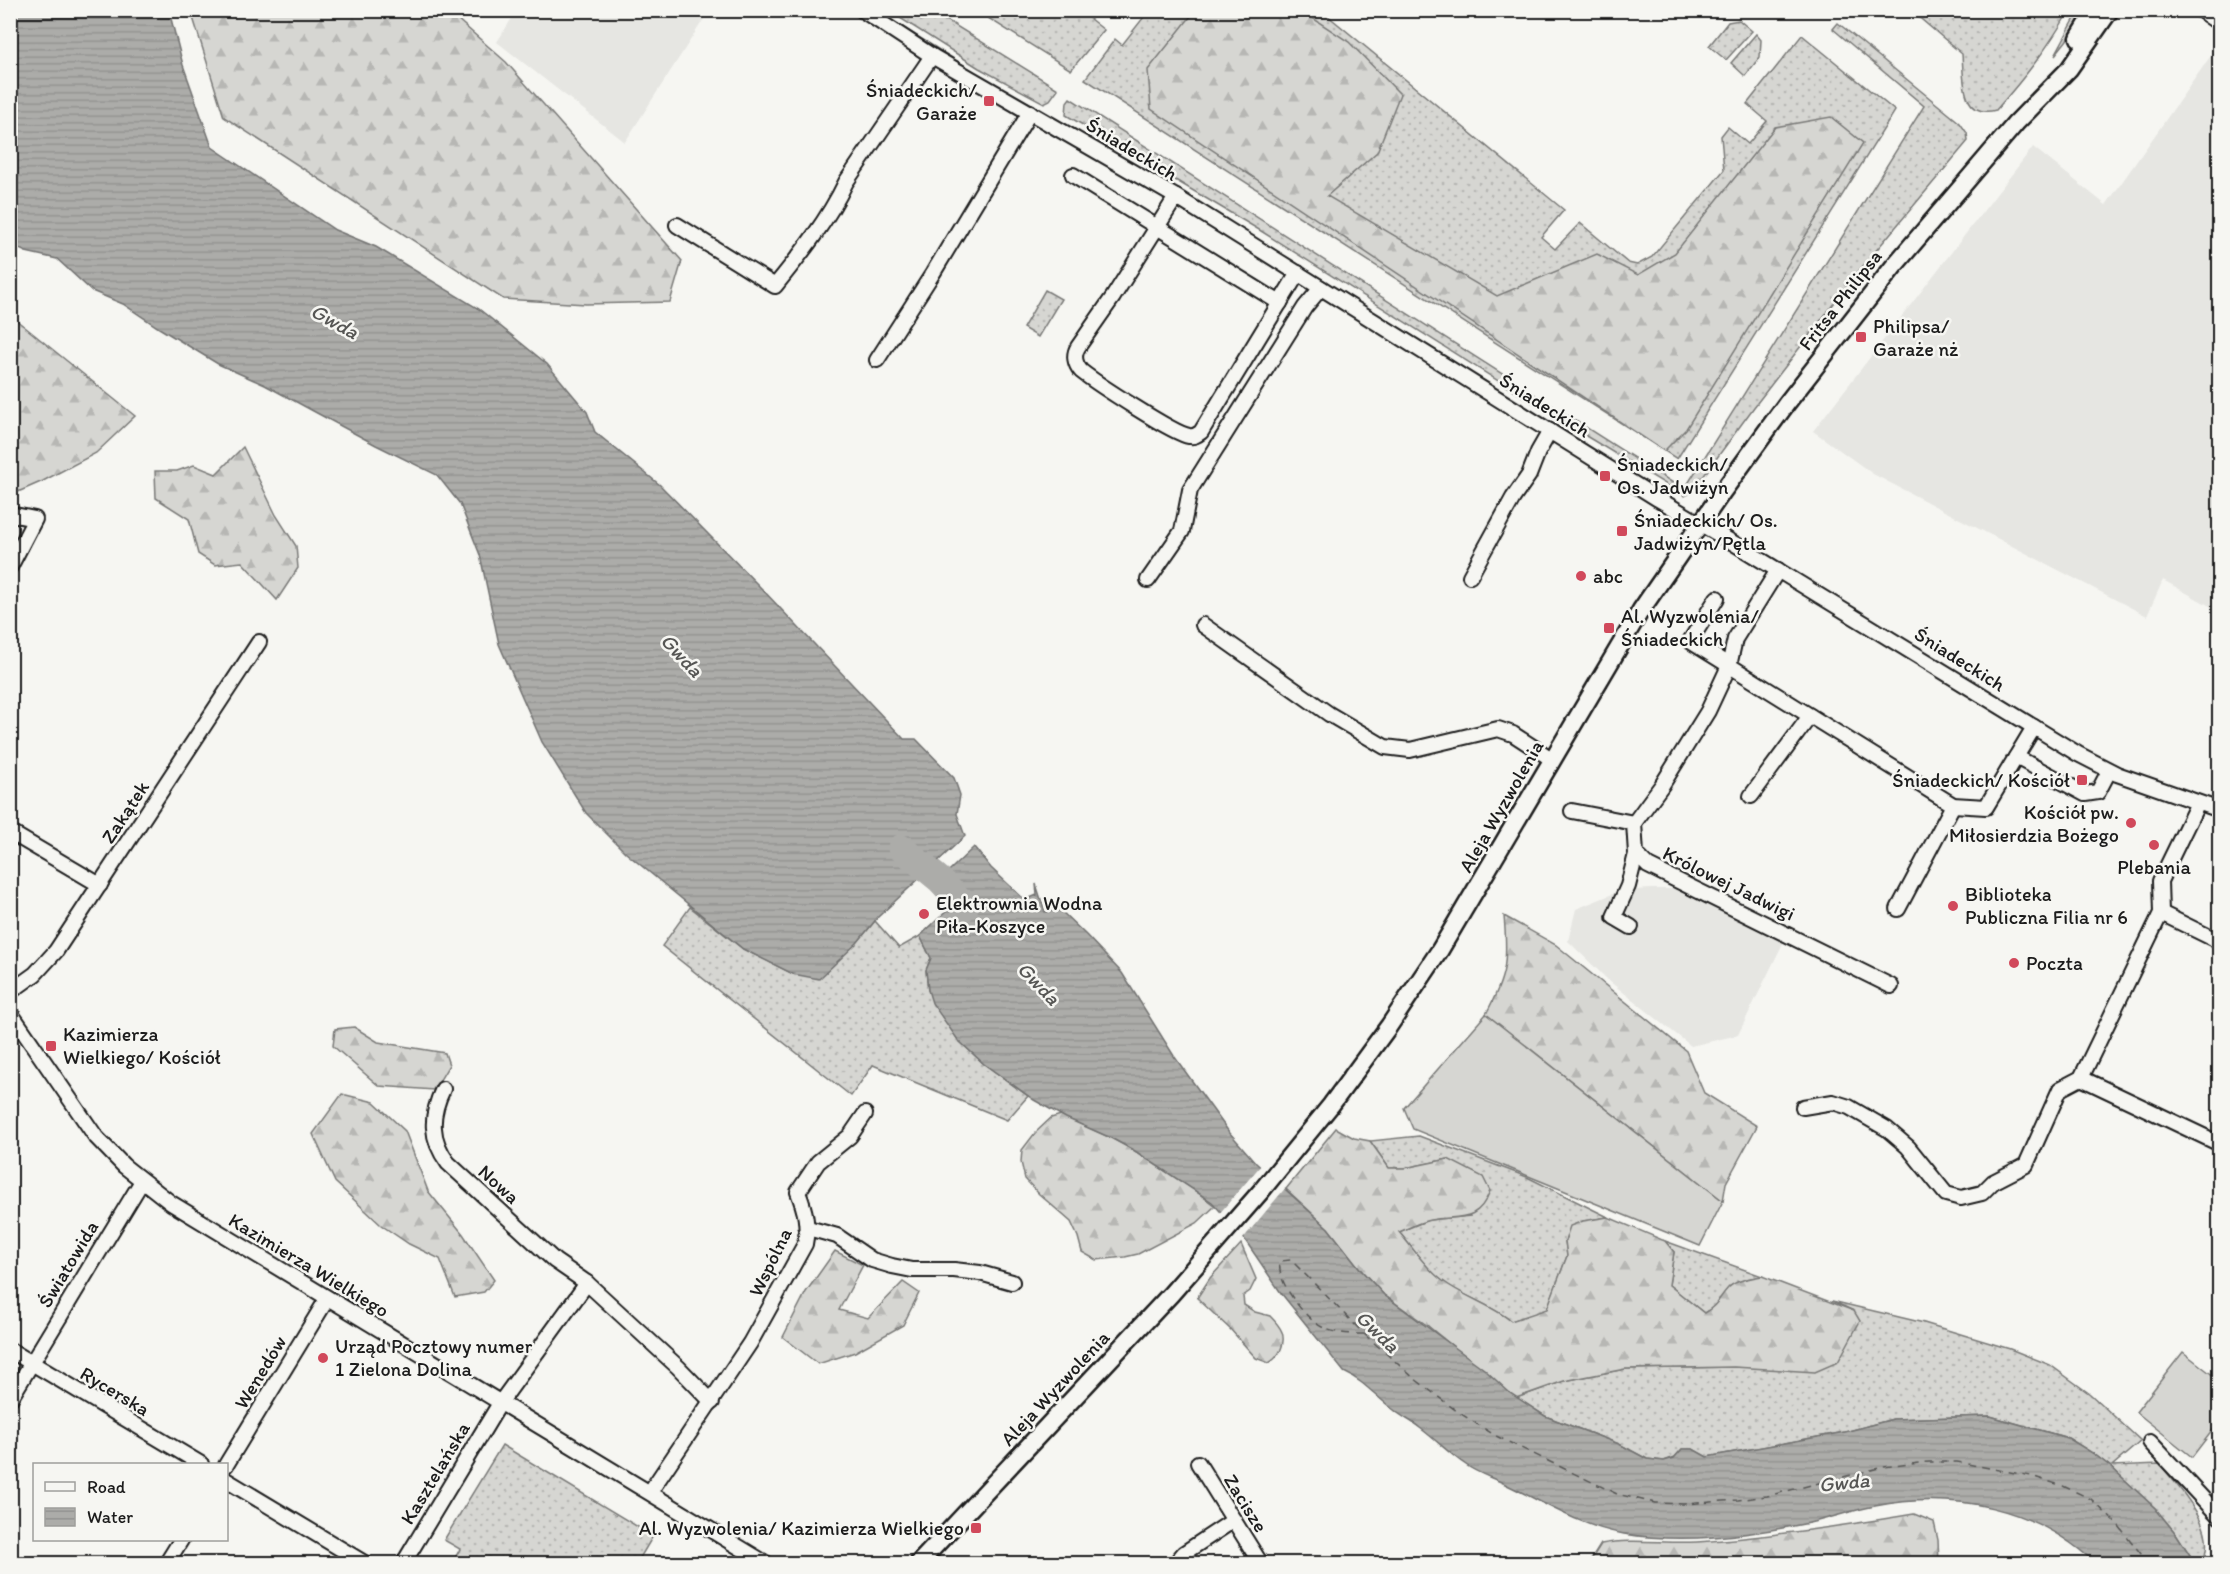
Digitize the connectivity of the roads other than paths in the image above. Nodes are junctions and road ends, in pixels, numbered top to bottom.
1 (862, 10) edge
2 (2096, 10) edge
3 (2110, 10) edge
4 (2200, 10) edge
5 (2220, 24) edge
6 (932, 56) junction
7 (1030, 112) junction
8 (2025, 113) junction
9 (1073, 175) dead end
10 (1176, 197) junction
11 (677, 225) dead end
12 (1158, 228) junction
13 (1298, 273) junction
14 (1321, 288) junction
15 (1280, 303) junction
16 (877, 360) dead end
17 (1550, 431) junction
18 (10, 514) edge
19 (1700, 523) junction
20 (10, 567) edge
21 (1778, 570) junction
22 (1470, 576) dead end
23 (1148, 580) dead end
24 (1717, 598) dead end
25 (1203, 625) dead end
26 (259, 642) dead end
27 (1729, 666) junction
28 (1810, 716) junction
29 (2034, 727) junction
30 (2016, 757) junction
31 (1553, 760) junction
32 (2109, 771) junction
33 (1751, 796) dead end
34 (2198, 803) junction
35 (1953, 805) junction
36 (2220, 810) edge
37 (1572, 811) dead end
38 (1634, 823) junction
39 (10, 832) edge
40 (1636, 854) junction
41 (100, 885) junction
42 (1898, 909) dead end
43 (2161, 913) junction
44 (1631, 927) dead end
45 (2220, 942) edge
46 (1891, 986) dead end
47 (10, 992) edge
48 (10, 1012) edge
49 (2081, 1078) junction
50 (442, 1089) dead end
51 (1803, 1107) dead end
52 (864, 1114) dead end
53 (2220, 1144) edge
54 (142, 1181) junction
55 (808, 1228) junction
56 (1012, 1282) dead end
57 (587, 1283) junction
58 (327, 1299) junction
59 (10, 1350) edge
60 (32, 1363) junction
61 (10, 1399) edge
62 (712, 1402) junction
63 (500, 1403) junction
64 (2150, 1442) dead end
65 (199, 1463) edge
66 (227, 1463) edge
67 (1198, 1463) dead end
68 (228, 1481) edge
69 (650, 1492) junction
70 (2220, 1517) edge
71 (1234, 1520) junction
72 (180, 1541) edge
73 (166, 1563) edge
74 (366, 1563) edge
75 (403, 1563) edge
76 (767, 1563) edge
77 (918, 1563) edge
78 (1174, 1563) edge
79 (1261, 1563) edge

1 - 6 street, Śniadeckich
2 - 8 street, Fritsa Philipsa
3 - 8 street, Fritsa Philipsa
4 - 5 street
6 - 7 street, Śniadeckich
6 - 11 street
7 - 10 street, Śniadeckich
7 - 16 street
8 - 19 street, Fritsa Philipsa
9 - 12 street
10 - 12 street
10 - 13 street, Śniadeckich
12 - 15 street
12 - 15 street
13 - 14 street, Śniadeckich
13 - 15 street
14 - 17 street, Śniadeckich
14 - 23 street
17 - 19 street, Śniadeckich
17 - 22 street
18 - 20 street
19 - 21 street, Śniadeckich
19 - 31 street, Aleja Wyzwolenia
21 - 27 street
21 - 29 street, Śniadeckich
24 - 27 street
25 - 31 street
26 - 41 street, Zakątek
27 - 28 street
27 - 38 street
28 - 33 street
28 - 35 street
29 - 30 street
29 - 32 street, Śniadeckich
30 - 32 street
30 - 35 street
31 - 77 street, Aleja Wyzwolenia
32 - 34 street, Śniadeckich
34 - 36 street, Śniadeckich
34 - 43 street
35 - 42 street
37 - 38 street
38 - 40 street, Królowej Jadwigi
39 - 41 street
40 - 44 street
40 - 46 street, Królowej Jadwigi
41 - 47 street, Zakątek
43 - 45 street
43 - 49 street
48 - 54 street, Kazimierza Wielkiego
49 - 51 street
49 - 53 street
50 - 57 street, Nowa
52 - 55 street
54 - 58 street, Kazimierza Wielkiego
54 - 60 street, Światowida
55 - 56 street, Wspólna
55 - 62 street, Wspólna
57 - 62 street, Nowa
57 - 63 street
58 - 63 street, Kazimierza Wielkiego
58 - 66 street, Wenedów
59 - 60 street, Rycerska
60 - 61 street, Światowida
60 - 65 street, Rycerska
62 - 69 street, Wspólna
63 - 69 street, Kazimierza Wielkiego
63 - 75 street, Kasztelańska
64 - 70 street
67 - 71 street, Zacisze
68 - 74 street
69 - 76 street, Kazimierza Wielkiego
71 - 78 street
71 - 79 street, Zacisze
72 - 73 street

